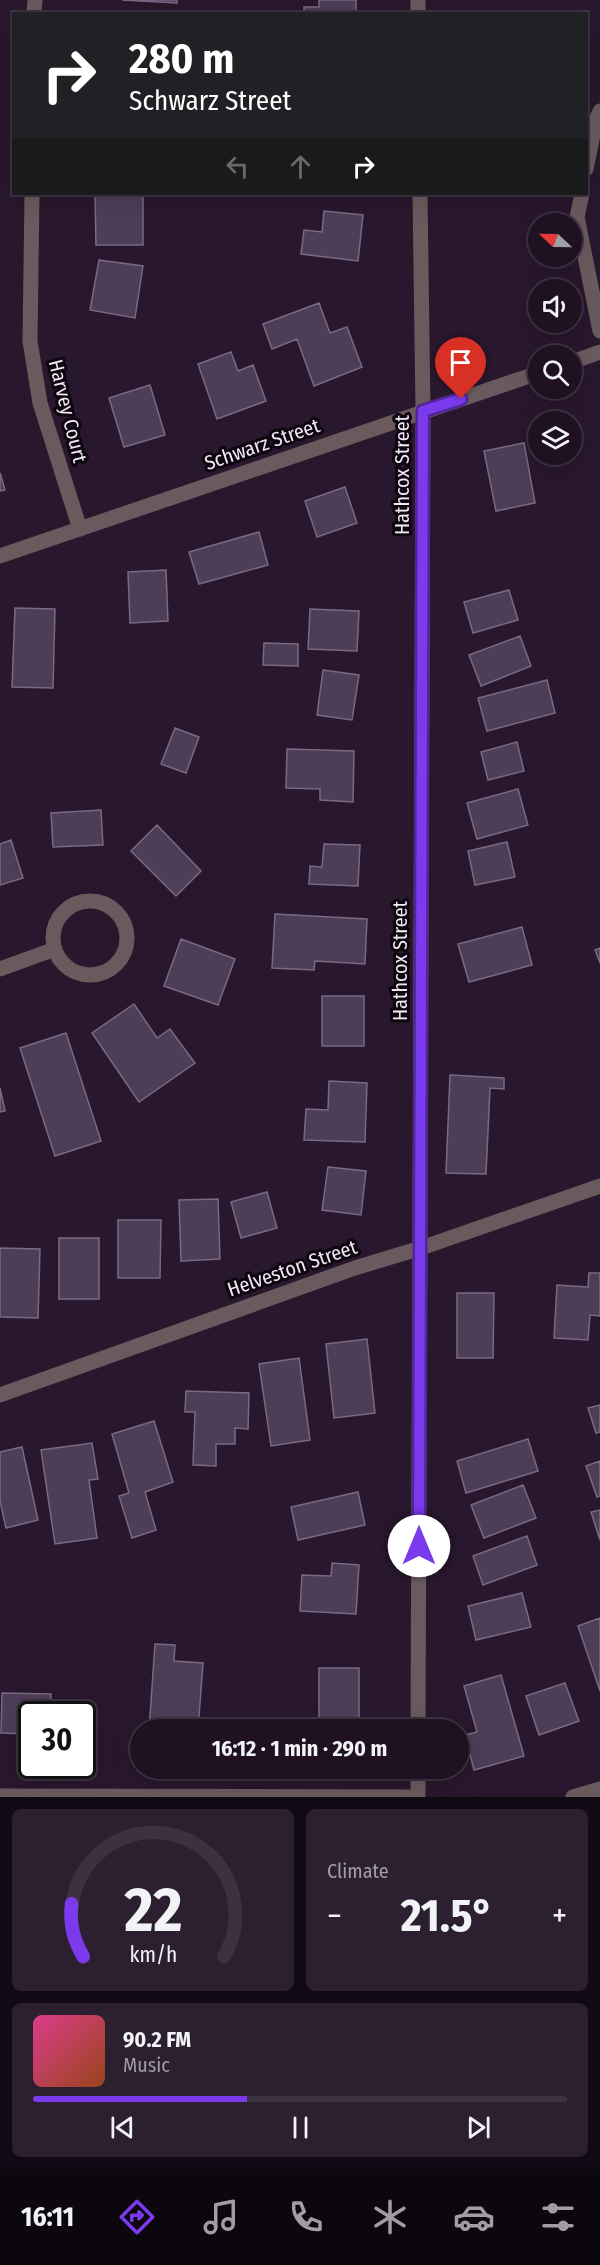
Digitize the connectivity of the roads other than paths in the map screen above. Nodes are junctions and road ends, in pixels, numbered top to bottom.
1 (600, 111) edge
2 (588, 159) edge
3 (32, 195) edge
4 (420, 195) edge
5 (582, 195) edge
6 (600, 331) edge
7 (600, 352) edge
8 (582, 358) edge
9 (528, 376) edge
10 (423, 411) junction
11 (80, 529) junction
12 (0, 556) edge
13 (54, 950) junction
14 (0, 969) edge
15 (600, 1186) edge
16 (421, 1248) junction
17 (0, 1395) edge
18 (418, 1719) edge
19 (418, 1779) edge
20 (600, 1789) edge
21 (0, 1796) edge
22 (418, 1797) edge
23 (573, 1797) edge

1 - 2 street
3 - 11 street, Harvey Court
4 - 10 street, Hathcox Street
5 - 6 street
7 - 8 street
9 - 10 street, Schwarz Street
10 - 11 street, Schwarz Street
10 - 16 street, Hathcox Street
11 - 12 street, Schwarz Street
13 - 13 street
13 - 14 street
15 - 16 street, Helveston Street
16 - 17 street, Helveston Street
16 - 18 street, Hathcox Street
19 - 22 street
20 - 23 street
21 - 22 street

